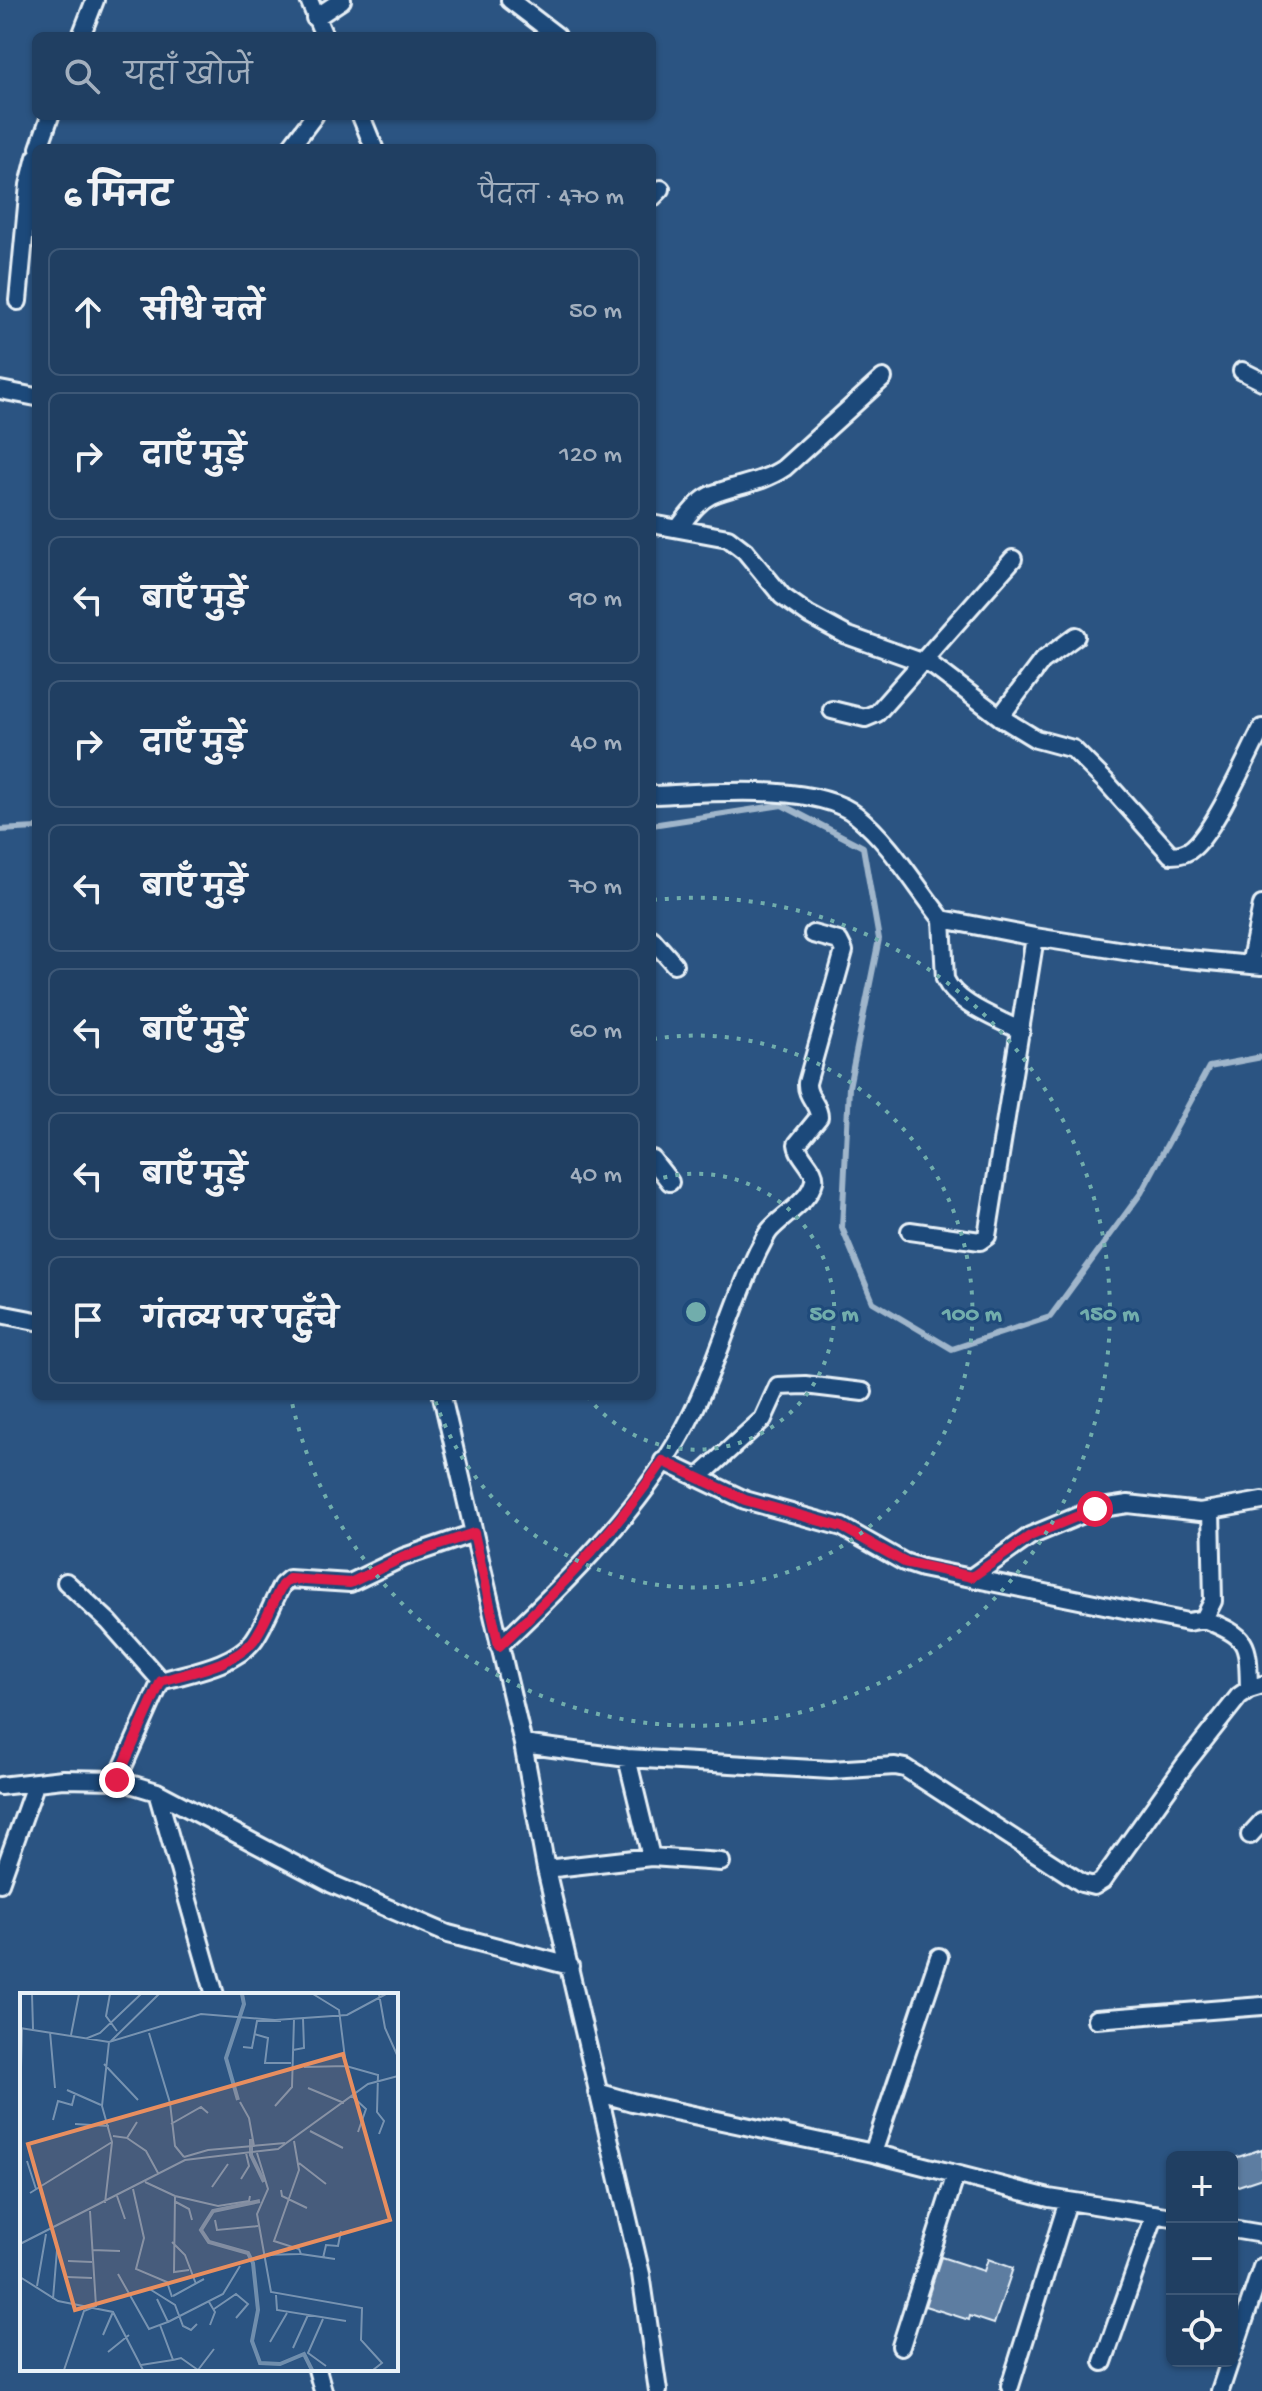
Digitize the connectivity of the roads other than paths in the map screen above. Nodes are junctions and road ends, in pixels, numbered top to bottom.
1 (94, 0) edge
2 (309, 0) edge
3 (342, 0) edge
4 (510, 0) edge
5 (315, 18) junction
6 (82, 32) edge
7 (322, 32) edge
8 (552, 32) edge
9 (49, 120) edge
10 (311, 120) edge
11 (363, 120) edge
12 (40, 144) edge
13 (293, 144) edge
14 (372, 144) edge
15 (32, 173) edge
16 (18, 301) dead end
17 (1242, 371) dead end
18 (883, 378) dead end
19 (1262, 381) edge
20 (0, 390) edge
21 (32, 396) edge
22 (656, 524) edge
23 (679, 527) junction
24 (1013, 559) dead end
25 (1076, 636) dead end
26 (920, 661) junction
27 (832, 710) dead end
28 (1000, 717) junction
29 (1262, 728) edge
30 (656, 795) edge
31 (1262, 905) edge
32 (942, 919) junction
33 (813, 934) dead end
34 (1035, 937) junction
35 (656, 944) edge
36 (674, 964) dead end
37 (1256, 966) edge
38 (1021, 1031) junction
39 (656, 1164) edge
40 (670, 1182) dead end
41 (910, 1231) dead end
42 (0, 1314) edge
43 (32, 1320) edge
44 (863, 1392) dead end
45 (443, 1400) edge
46 (663, 1461) junction
47 (698, 1478) junction
48 (1262, 1501) edge
49 (1211, 1510) junction
50 (474, 1533) junction
51 (972, 1577) junction
52 (66, 1582) dead end
53 (1204, 1619) junction
54 (499, 1646) junction
55 (161, 1681) junction
56 (1255, 1687) edge
57 (523, 1744) junction
58 (627, 1758) junction
59 (117, 1780) junction
60 (36, 1782) junction
61 (0, 1786) edge
62 (157, 1792) junction
63 (651, 1857) junction
64 (721, 1862) dead end
65 (546, 1869) junction
66 (0, 1883) edge
67 (939, 1957) dead end
68 (570, 1966) junction
69 (214, 1993) edge
70 (1262, 2006) edge
71 (1096, 2019) dead end
72 (597, 2092) junction
73 (873, 2153) junction
74 (956, 2174) junction
75 (1068, 2201) junction
76 (1164, 2216) edge
77 (1238, 2230) edge
78 (1262, 2234) edge
79 (1262, 2267) edge
80 (1238, 2337) edge
81 (901, 2346) dead end
82 (1103, 2362) dead end
83 (1228, 2367) edge
84 (318, 2371) edge
85 (1010, 2386) dead end
86 (323, 2391) edge
87 (658, 2391) edge
88 (1220, 2391) edge

1 - 6 street
2 - 5 street
3 - 5 street
4 - 8 street
5 - 7 street
9 - 12 street
10 - 13 street
11 - 14 street
15 - 16 street
17 - 19 street
18 - 23 street
20 - 21 street
22 - 23 street
23 - 26 street
24 - 26 street
25 - 28 street
26 - 27 street
26 - 28 street
28 - 29 street
30 - 32 street
31 - 37 street
32 - 34 street
32 - 38 street
33 - 46 street
34 - 37 street
34 - 38 street
35 - 36 street
38 - 41 street
39 - 40 street
42 - 43 street
44 - 47 street
45 - 50 street
46 - 47 street
46 - 54 street
47 - 51 street
48 - 49 street
49 - 51 street
49 - 53 street
50 - 54 street
50 - 55 street
51 - 53 street
52 - 55 street
53 - 56 street
54 - 57 street
55 - 59 street
56 - 58 street
57 - 58 street
57 - 65 street
58 - 63 street
59 - 60 street
59 - 62 street
60 - 61 street
60 - 66 street
62 - 68 street
62 - 69 street
63 - 64 street
63 - 65 street
65 - 68 street
67 - 73 street
68 - 72 street
70 - 71 street
72 - 73 street
72 - 87 street
73 - 74 street
74 - 75 street
74 - 81 street
75 - 76 street
75 - 85 street
76 - 82 street
77 - 78 street
79 - 80 street
83 - 88 street
84 - 86 street

